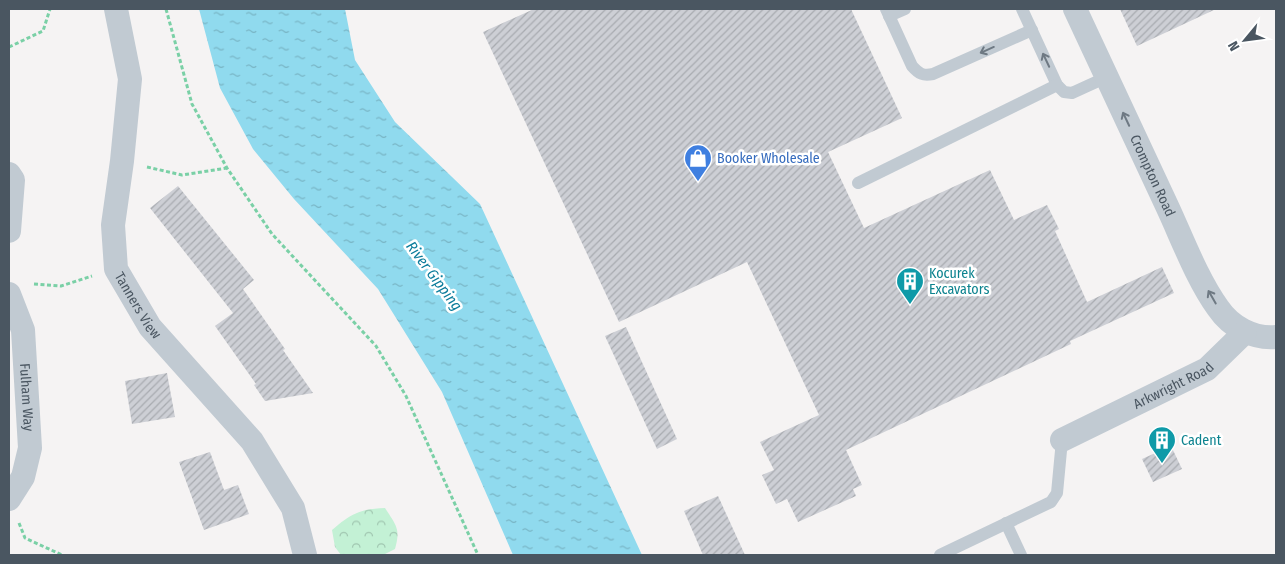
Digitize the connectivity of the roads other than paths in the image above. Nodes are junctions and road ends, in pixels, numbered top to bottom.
1 (116, 9) edge
2 (906, 9) edge
3 (1022, 9) edge
4 (1075, 9) edge
5 (887, 12) edge
6 (1032, 30) junction
7 (1107, 77) junction
8 (1057, 85) junction
9 (9, 174) edge
10 (858, 183) dead end
11 (9, 231) edge
12 (18, 289) edge
13 (1245, 332) junction
14 (1276, 336) edge
15 (1062, 440) joint
16 (9, 498) edge
17 (1006, 524) junction
18 (305, 555) edge
19 (940, 555) edge
20 (1021, 555) edge

1 - 18 street, Tanners View
2 - 5 lane
3 - 6 lane
4 - 7 street, Crompton Road
6 -> 5 lane
8 -> 6 lane
7 - 8 lane
13 -> 7 street, Crompton Road
8 - 10 lane
9 - 11 street
12 - 16 street, Fulham Way
13 - 14 street
13 - 15 street, Arkwright Road
15 - 17 lane
17 - 19 lane
17 - 20 lane

